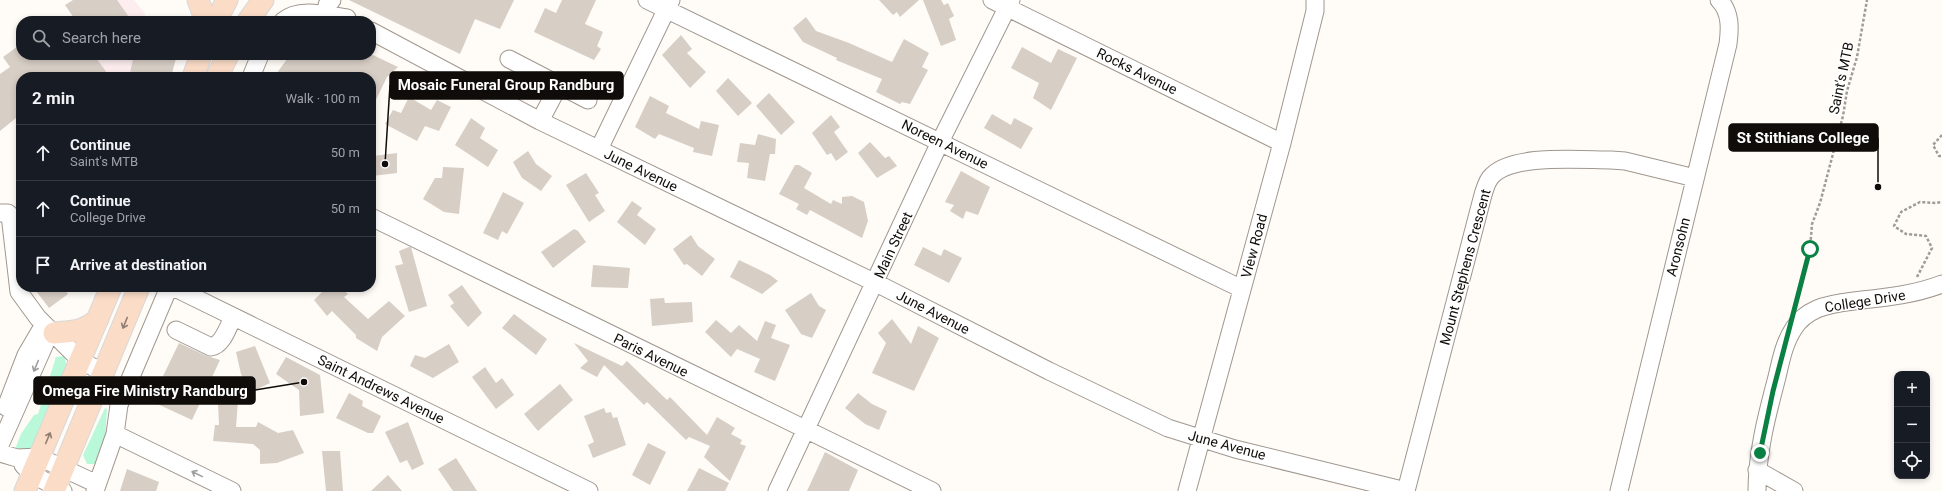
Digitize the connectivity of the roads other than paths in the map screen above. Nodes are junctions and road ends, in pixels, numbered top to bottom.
1 (198, 0) edge
2 (227, 0) edge
3 (264, 0) edge
4 (647, 0) edge
5 (992, 0) edge
6 (1315, 0) edge
7 (1320, 0) edge
8 (325, 2) edge
9 (1721, 2) edge
10 (1009, 4) edge
11 (669, 5) edge
12 (204, 16) edge
13 (219, 16) edge
14 (252, 16) edge
15 (294, 16) edge
16 (332, 16) edge
17 (344, 16) edge
18 (376, 33) edge
19 (509, 59) dead end
20 (199, 60) edge
21 (226, 60) edge
22 (258, 60) edge
23 (194, 72) edge
24 (220, 72) edge
25 (253, 72) edge
26 (560, 85) junction
27 (588, 100) dead end
28 (540, 121) junction
29 (940, 142) junction
30 (1282, 143) junction
31 (598, 149) junction
32 (1695, 178) junction
33 (0, 213) edge
34 (376, 219) edge
35 (16, 264) edge
36 (875, 283) junction
37 (1942, 284) edge
38 (1242, 288) junction
39 (19, 292) edge
40 (109, 292) edge
41 (137, 292) edge
42 (167, 292) edge
43 (183, 292) edge
44 (233, 317) junction
45 (98, 319) junction
46 (50, 329) junction
47 (176, 330) dead end
48 (80, 360) junction
49 (104, 373) junction
50 (0, 422) edge
51 (806, 430) junction
52 (115, 434) junction
53 (1201, 439) junction
54 (0, 445) edge
55 (0, 453) edge
56 (64, 469) junction
57 (1757, 470) junction
58 (32, 474) edge
59 (96, 488) edge
60 (58, 490) edge
61 (232, 491) edge
62 (589, 491) edge
63 (777, 491) edge
64 (932, 491) edge
65 (1187, 491) edge
66 (1406, 491) edge
67 (1619, 491) edge
68 (1757, 491) edge
69 (1794, 491) edge

1 - 12 main road
2 - 13 main road
3 - 14 main road
4 - 11 street, Noreen Avenue
5 - 10 street, Rocks Avenue
6 - 7 street
6 - 30 street, View Road
8 - 17 street
9 - 32 street, Aronsohn
10 - 29 street, Main Street
10 - 30 street, Rocks Avenue
11 - 29 street, Noreen Avenue
11 - 31 street
15 - 16 street
18 - 28 street, June Avenue
19 - 26 street
20 - 23 main road
21 - 24 main road
22 - 25 street
26 - 27 street
26 - 28 street
28 - 31 street, June Avenue
29 - 36 street, Main Street
29 - 38 street, Noreen Avenue
30 - 38 street, View Road
31 - 36 street, June Avenue
32 - 66 street, Mount Stephens Crescent
32 - 67 street, Aronsohn
33 - 35 street
34 - 51 street, Paris Avenue
36 - 51 street, Main Street
36 - 53 street, June Avenue
37 - 57 street, College Drive
38 - 53 street, View Road
39 - 46 street
40 - 45 main road
41 -> 49 main road
42 - 52 street
43 - 44 street, Saint Andrews Avenue
44 - 47 street
44 - 62 street, Saint Andrews Avenue
45 - 46 main road
45 - 48 main road
46 - 48 street
46 - 50 street
46 -> 54 street
48 - 49 street
58 -> 48 main road
49 - 56 main road
51 - 63 street, Main Street
51 - 64 street, Paris Avenue
52 - 59 street
61 -> 52 street
53 - 65 street, View Road
53 - 66 street, June Avenue
55 - 58 street
56 - 58 street
56 - 59 street
56 - 60 main road
57 - 68 street, College Drive
57 - 69 street
58 - 60 street

